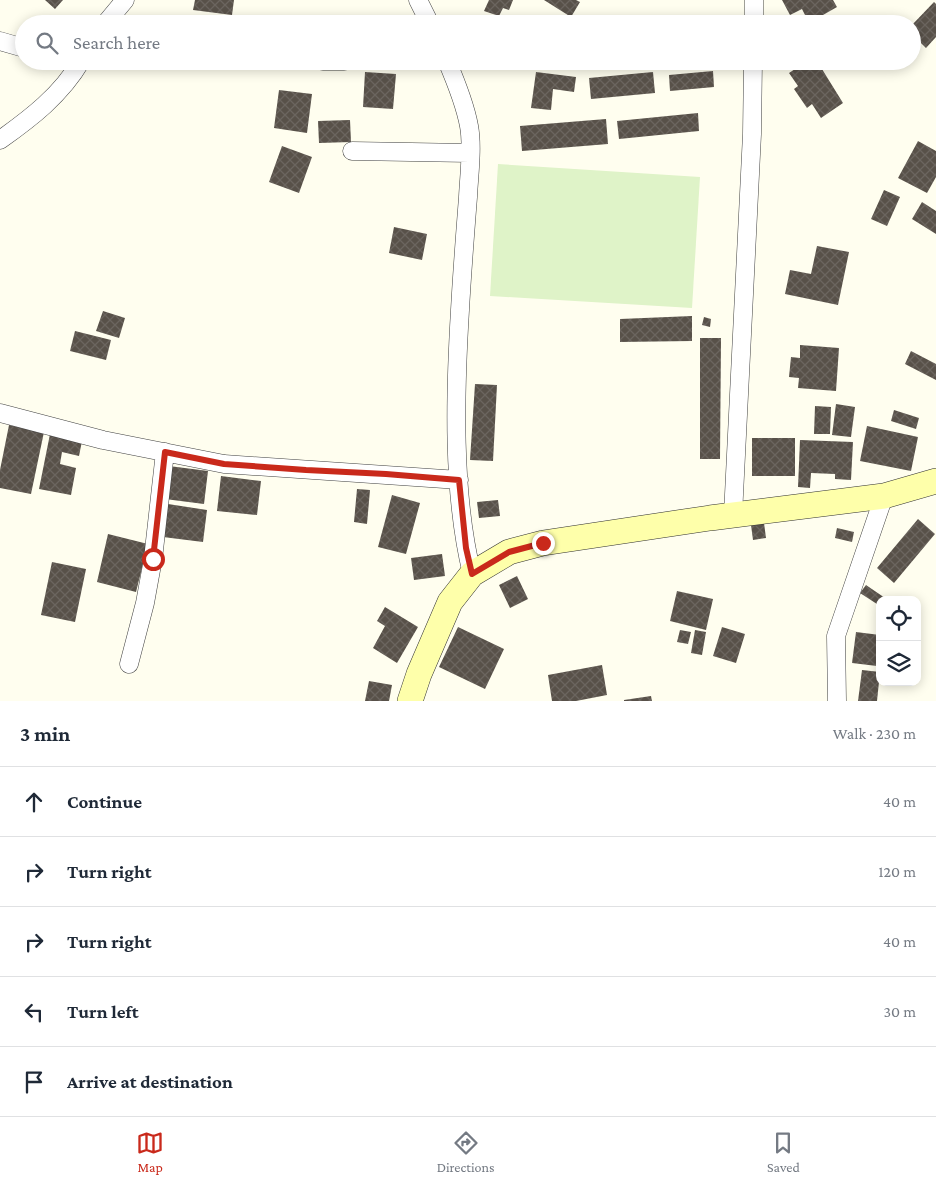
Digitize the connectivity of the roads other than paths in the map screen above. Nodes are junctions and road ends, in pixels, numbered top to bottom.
1 (125, 0) edge
2 (418, 0) edge
3 (754, 0) edge
4 (112, 15) edge
5 (426, 15) edge
6 (754, 15) edge
7 (0, 41) edge
8 (15, 45) edge
9 (70, 70) edge
10 (451, 70) edge
11 (753, 70) edge
12 (0, 140) edge
13 (352, 151) dead end
14 (469, 153) junction
15 (0, 413) edge
16 (165, 452) junction
17 (459, 480) junction
18 (936, 480) edge
19 (884, 496) junction
20 (733, 516) junction
21 (472, 574) junction
22 (129, 664) dead end
23 (410, 701) edge
24 (837, 701) edge

1 - 4 street
2 - 5 street
3 - 6 street
7 - 8 street
9 - 12 street
10 - 14 street
11 - 20 street
13 - 14 street
14 - 17 street
15 - 16 street
16 - 17 street
16 - 22 street
17 - 21 street
18 - 19 street
19 - 20 street
19 - 24 street
20 - 21 street
21 - 23 street

